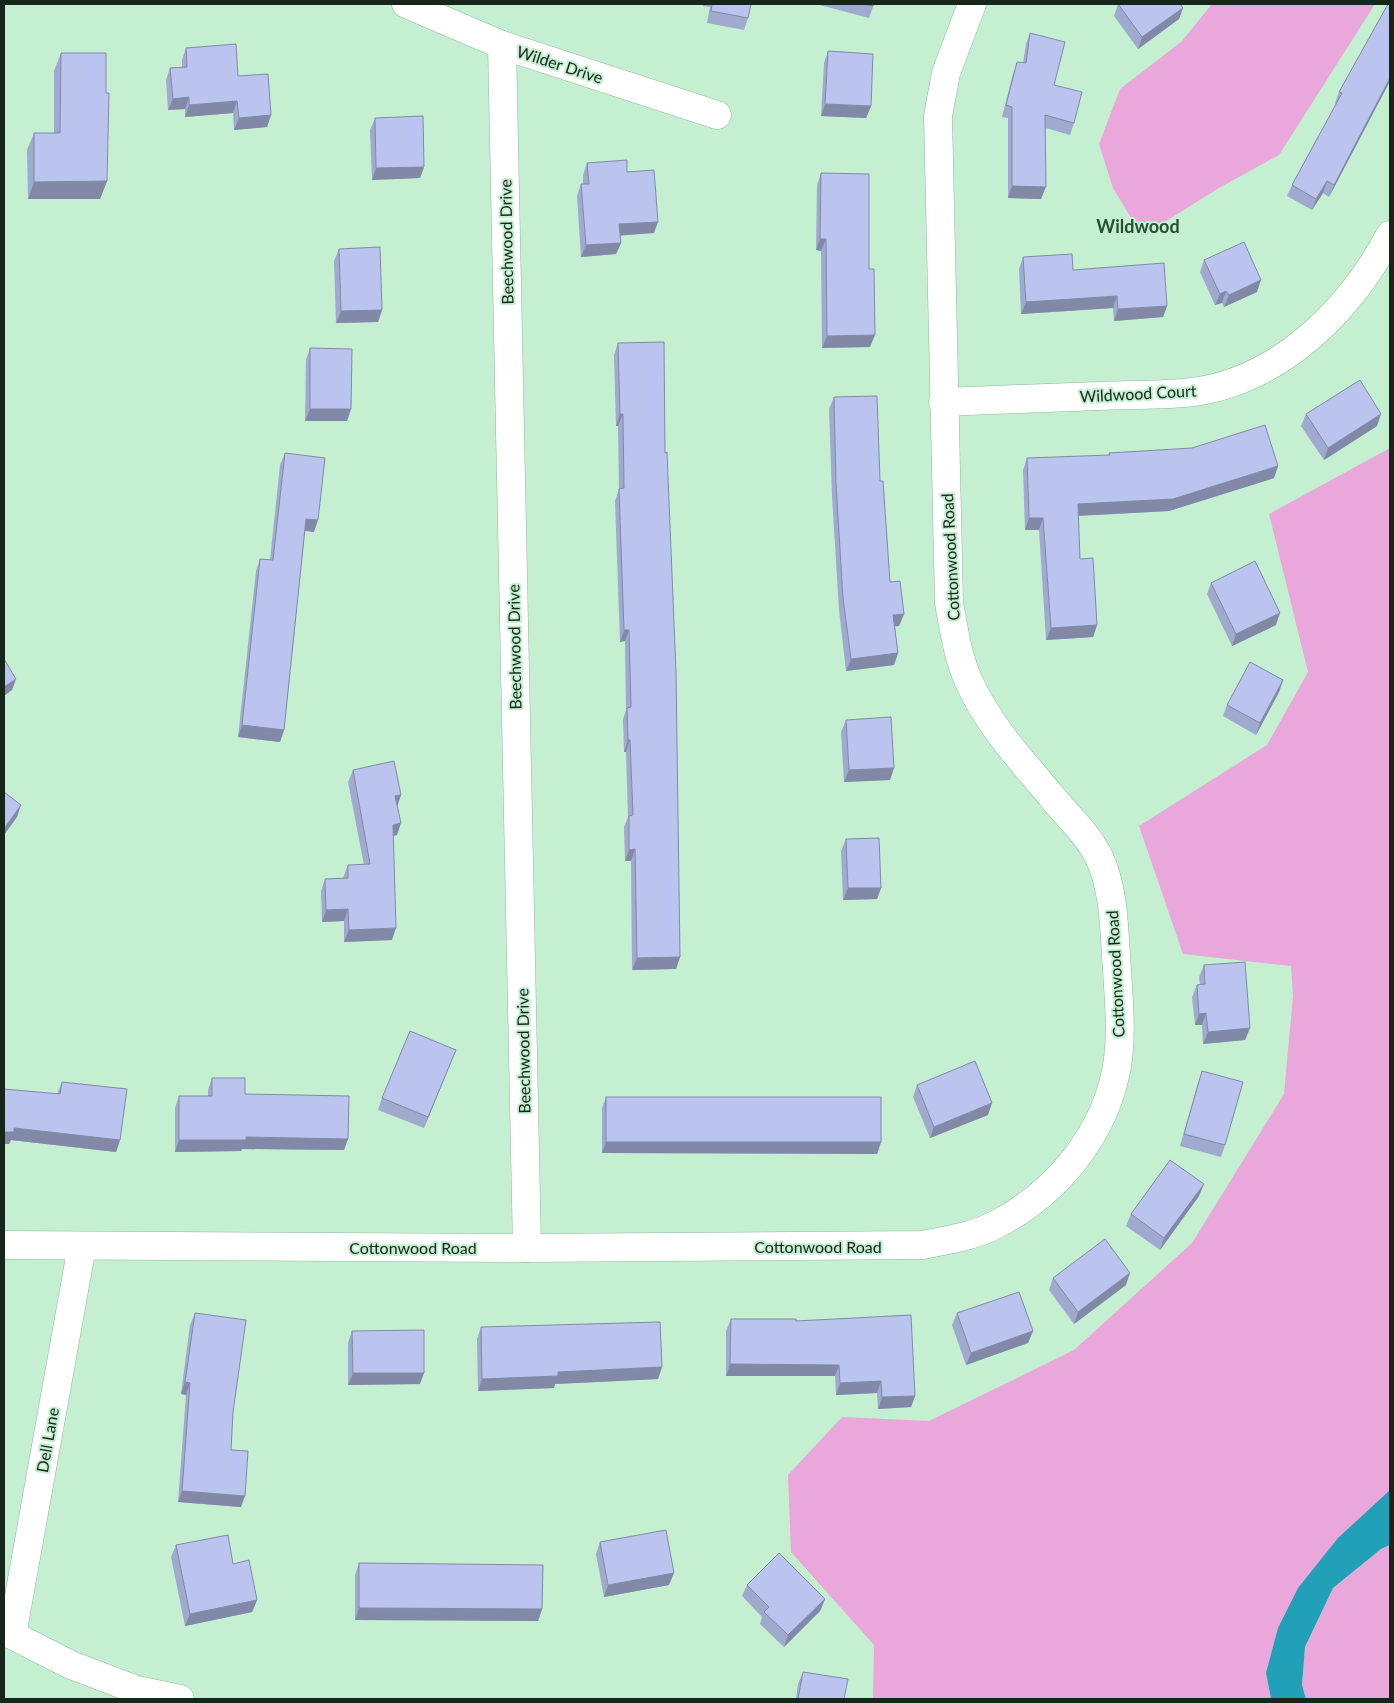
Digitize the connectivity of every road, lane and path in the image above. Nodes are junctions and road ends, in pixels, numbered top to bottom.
1 (406, 4) edge
2 (972, 4) edge
3 (502, 46) junction
4 (717, 115) dead end
5 (1390, 235) edge
6 (943, 402) junction
7 (4, 1245) edge
8 (82, 1246) junction
9 (527, 1248) junction
10 (8, 1633) edge
11 (180, 1699) edge

1 - 3 street, Wilder Drive
2 - 6 street, Cottonwood Road
3 - 4 street, Wilder Drive
3 - 9 street, Beechwood Drive
5 - 6 street, Wildwood Court
6 - 9 street, Cottonwood Road
7 - 8 street, Cottonwood Road
8 - 9 street, Cottonwood Road
8 - 10 street, Dell Lane
10 - 11 street

